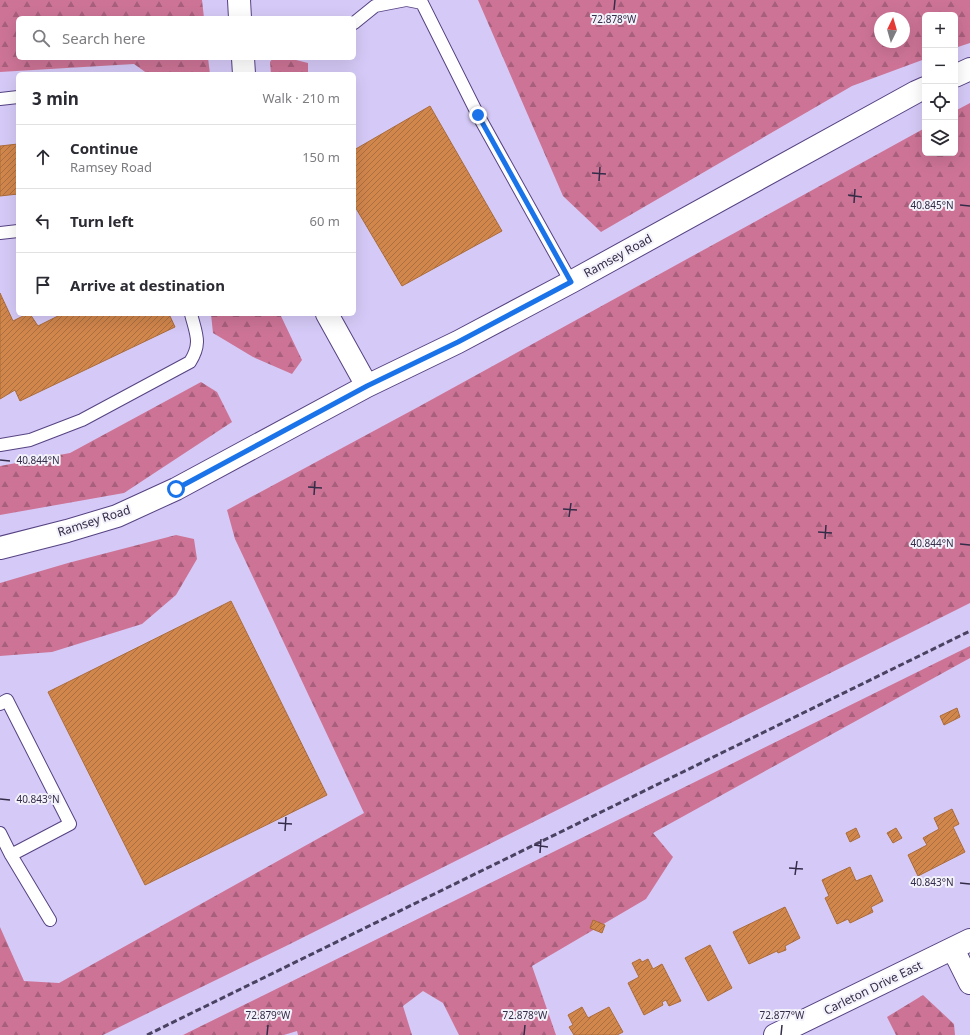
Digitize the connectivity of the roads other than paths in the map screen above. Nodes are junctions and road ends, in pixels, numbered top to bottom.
1 (238, 0) edge
2 (407, 0) edge
3 (240, 16) edge
4 (356, 21) edge
5 (243, 60) edge
6 (970, 69) edge
7 (244, 72) edge
8 (958, 75) edge
9 (922, 89) edge
10 (16, 97) edge
11 (0, 99) edge
12 (16, 231) edge
13 (0, 233) edge
14 (571, 282) junction
15 (192, 316) edge
16 (328, 316) edge
17 (367, 386) junction
18 (0, 445) edge
19 (0, 548) edge
20 (0, 704) edge
21 (0, 833) edge
22 (11, 855) junction
23 (50, 920) dead end
24 (962, 944) edge
25 (970, 984) edge
26 (775, 1035) edge

1 - 3 street
2 - 4 lane
2 - 14 lane
5 - 7 street
6 - 8 street
9 - 14 street, Ramsey Road
10 - 11 lane
12 - 13 lane
14 - 17 street, Ramsey Road
15 - 18 lane
16 - 17 street
17 - 19 street, Ramsey Road
20 - 22 lane
21 - 22 lane
22 - 23 lane
24 - 25 street
24 - 26 street, Carleton Drive East

